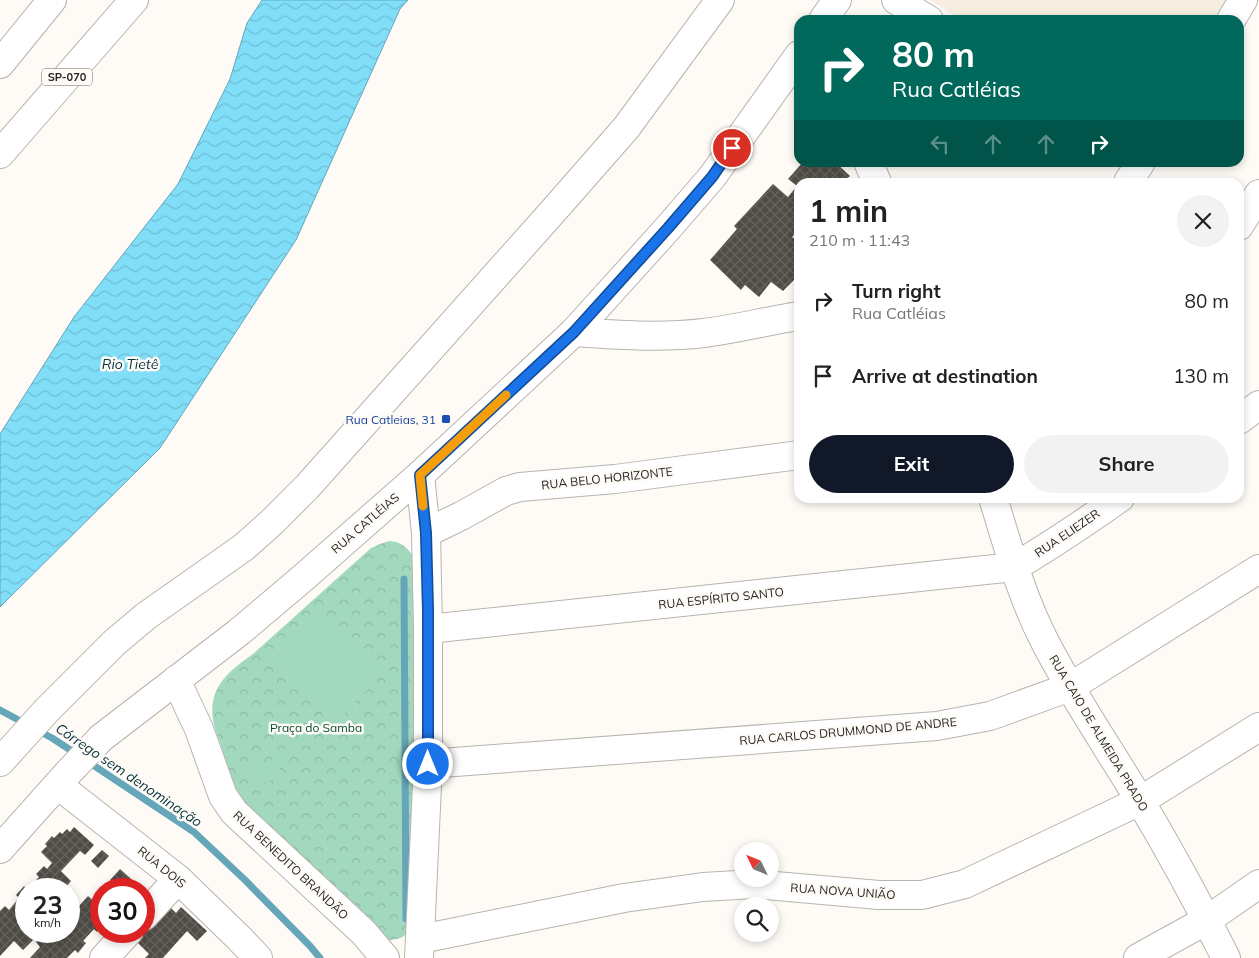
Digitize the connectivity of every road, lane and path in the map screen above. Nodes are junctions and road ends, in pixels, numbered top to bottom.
1 (52, 0) edge
2 (134, 0) edge
3 (720, 0) edge
4 (837, 0) edge
5 (896, 0) edge
6 (1243, 0) edge
7 (826, 15) edge
8 (921, 15) edge
9 (1234, 15) edge
10 (794, 62) edge
11 (0, 64) edge
12 (0, 154) edge
13 (1138, 167) edge
14 (1131, 178) edge
15 (1259, 194) edge
16 (1244, 218) edge
17 (794, 317) edge
18 (574, 332) junction
19 (1259, 405) edge
20 (1244, 416) edge
21 (794, 456) edge
22 (420, 475) junction
23 (995, 503) edge
24 (1113, 503) edge
25 (426, 533) junction
26 (1014, 567) junction
27 (1259, 569) edge
28 (428, 629) junction
29 (176, 680) junction
30 (1070, 687) junction
31 (1259, 727) edge
32 (8, 754) edge
33 (428, 764) junction
34 (62, 779) junction
35 (1140, 801) junction
36 (0, 848) edge
37 (178, 879) junction
38 (1259, 884) edge
39 (155, 904) edge
40 (1206, 920) junction
41 (118, 943) edge
42 (420, 948) edge
43 (104, 958) edge
44 (258, 958) edge
45 (385, 958) edge
46 (1138, 958) edge
47 (1226, 958) edge

1 - 11 main road
2 - 12 main road, SP-070
3 - 32 main road
4 - 7 main road
5 - 8 main road
6 - 9 main road
10 - 18 main road, RUA CATLÉIAS
13 - 14 main road
15 - 16 main road
17 - 18 main road
18 - 22 main road, RUA CATLÉIAS
19 - 20 main road
21 - 25 main road, RUA BELO HORIZONTE
22 - 25 main road
22 - 29 main road, RUA CATLÉIAS
23 - 26 main road, RUA CAIO DE ALMEIDA PRADO
24 - 26 main road, RUA ELIEZER
25 - 28 main road
26 - 28 main road, RUA ESPÍRITO SANTO
26 - 30 main road, RUA CAIO DE ALMEIDA PRADO
27 - 30 main road, RUA CARLOS DRUMMOND DE ANDRE
28 - 33 main road
29 - 34 main road, RUA CATLÉIAS
29 - 45 main road, RUA BENEDITO BRANDÃO
30 - 33 main road, RUA CARLOS DRUMMOND DE ANDRE
30 - 35 main road, RUA CAIO DE ALMEIDA PRADO
31 - 35 main road, RUA NOVA UNIÃO
33 - 42 main road
34 - 36 main road, RUA CATLÉIAS
34 - 37 main road, RUA DOIS
35 - 40 main road, RUA CAIO DE ALMEIDA PRADO
35 - 42 main road, RUA NOVA UNIÃO
37 - 39 main road
37 - 44 main road, RUA DOIS
38 - 40 main road
40 - 46 main road
40 - 47 main road, RUA CAIO DE ALMEIDA PRADO
41 - 43 main road

